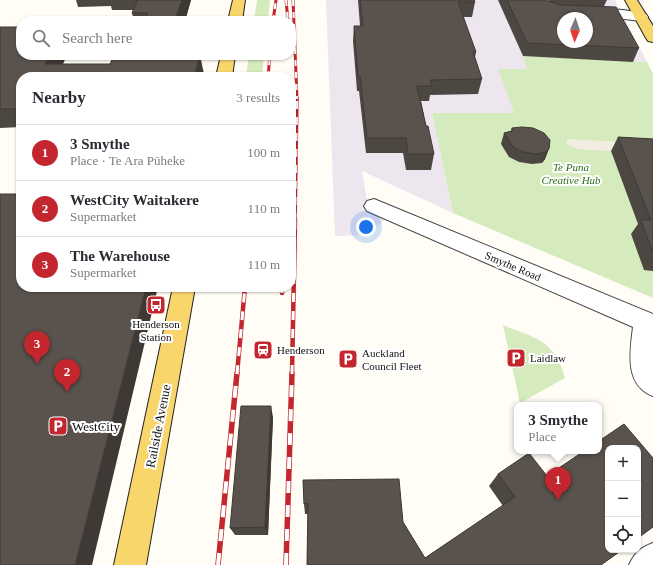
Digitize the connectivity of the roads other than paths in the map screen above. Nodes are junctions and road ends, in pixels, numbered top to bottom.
1 (239, 0) edge
2 (542, 0) edge
3 (606, 0) edge
4 (631, 0) edge
5 (616, 14) junction
6 (236, 16) edge
7 (641, 17) junction
8 (653, 38) edge
9 (227, 60) edge
10 (225, 72) edge
11 (374, 206) dead end
12 (183, 292) edge
13 (649, 323) edge
14 (653, 385) edge
15 (653, 558) edge
16 (130, 565) edge
17 (645, 565) edge

1 - 6 main road
2 - 5 street
3 - 5 street
4 - 7 main road
5 - 7 street
7 - 8 main road
9 - 10 main road
11 - 13 street, Smythe Road
12 - 16 main road, Railside Avenue
13 - 14 street
15 - 17 street

